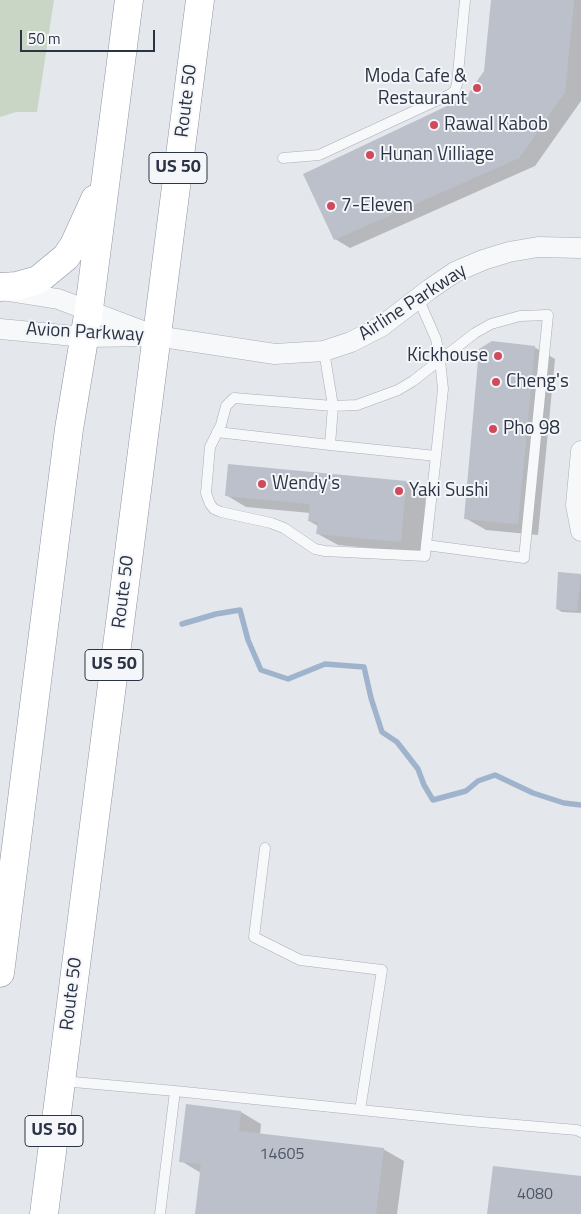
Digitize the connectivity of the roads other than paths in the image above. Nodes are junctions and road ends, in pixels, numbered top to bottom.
1 (129, 0) edge
2 (200, 0) edge
3 (465, 0) edge
4 (283, 158) dead end
5 (107, 173) junction
6 (581, 248) edge
7 (0, 288) edge
8 (418, 298) junction
9 (89, 309) junction
10 (0, 329) edge
11 (156, 336) junction
12 (85, 337) junction
13 (324, 351) junction
14 (440, 360) junction
15 (333, 406) junction
16 (217, 432) junction
17 (330, 445) junction
18 (581, 451) edge
19 (436, 456) junction
20 (581, 530) edge
21 (426, 545) junction
22 (265, 848) dead end
23 (0, 973) edge
24 (61, 1081) junction
25 (176, 1091) junction
26 (360, 1110) junction
27 (581, 1132) edge
28 (44, 1214) edge
29 (160, 1214) edge

1 - 5 highway
2 - 11 highway, Route 50 / US 50
3 - 4 lane
5 - 7 highway
5 - 9 highway
6 - 8 street, Airline Parkway
7 - 9 street, Avion Parkway
8 - 13 street, Airline Parkway
8 - 14 lane
9 - 11 street, Avion Parkway
9 - 12 highway
10 - 12 street, Avion Parkway
11 - 12 street, Avion Parkway
11 - 13 street, Airline Parkway
11 - 24 highway, Route 50 / US 50
12 - 23 highway
13 - 15 lane
14 - 15 lane
14 - 19 lane
14 - 21 lane
15 - 16 lane
15 - 17 lane
16 - 17 lane
16 - 21 lane
17 - 19 lane
18 - 20 street
19 - 21 lane
22 - 26 lane
24 - 25 lane
24 - 28 highway, Route 50 / US 50
25 - 26 lane
25 - 29 lane
26 - 27 lane

